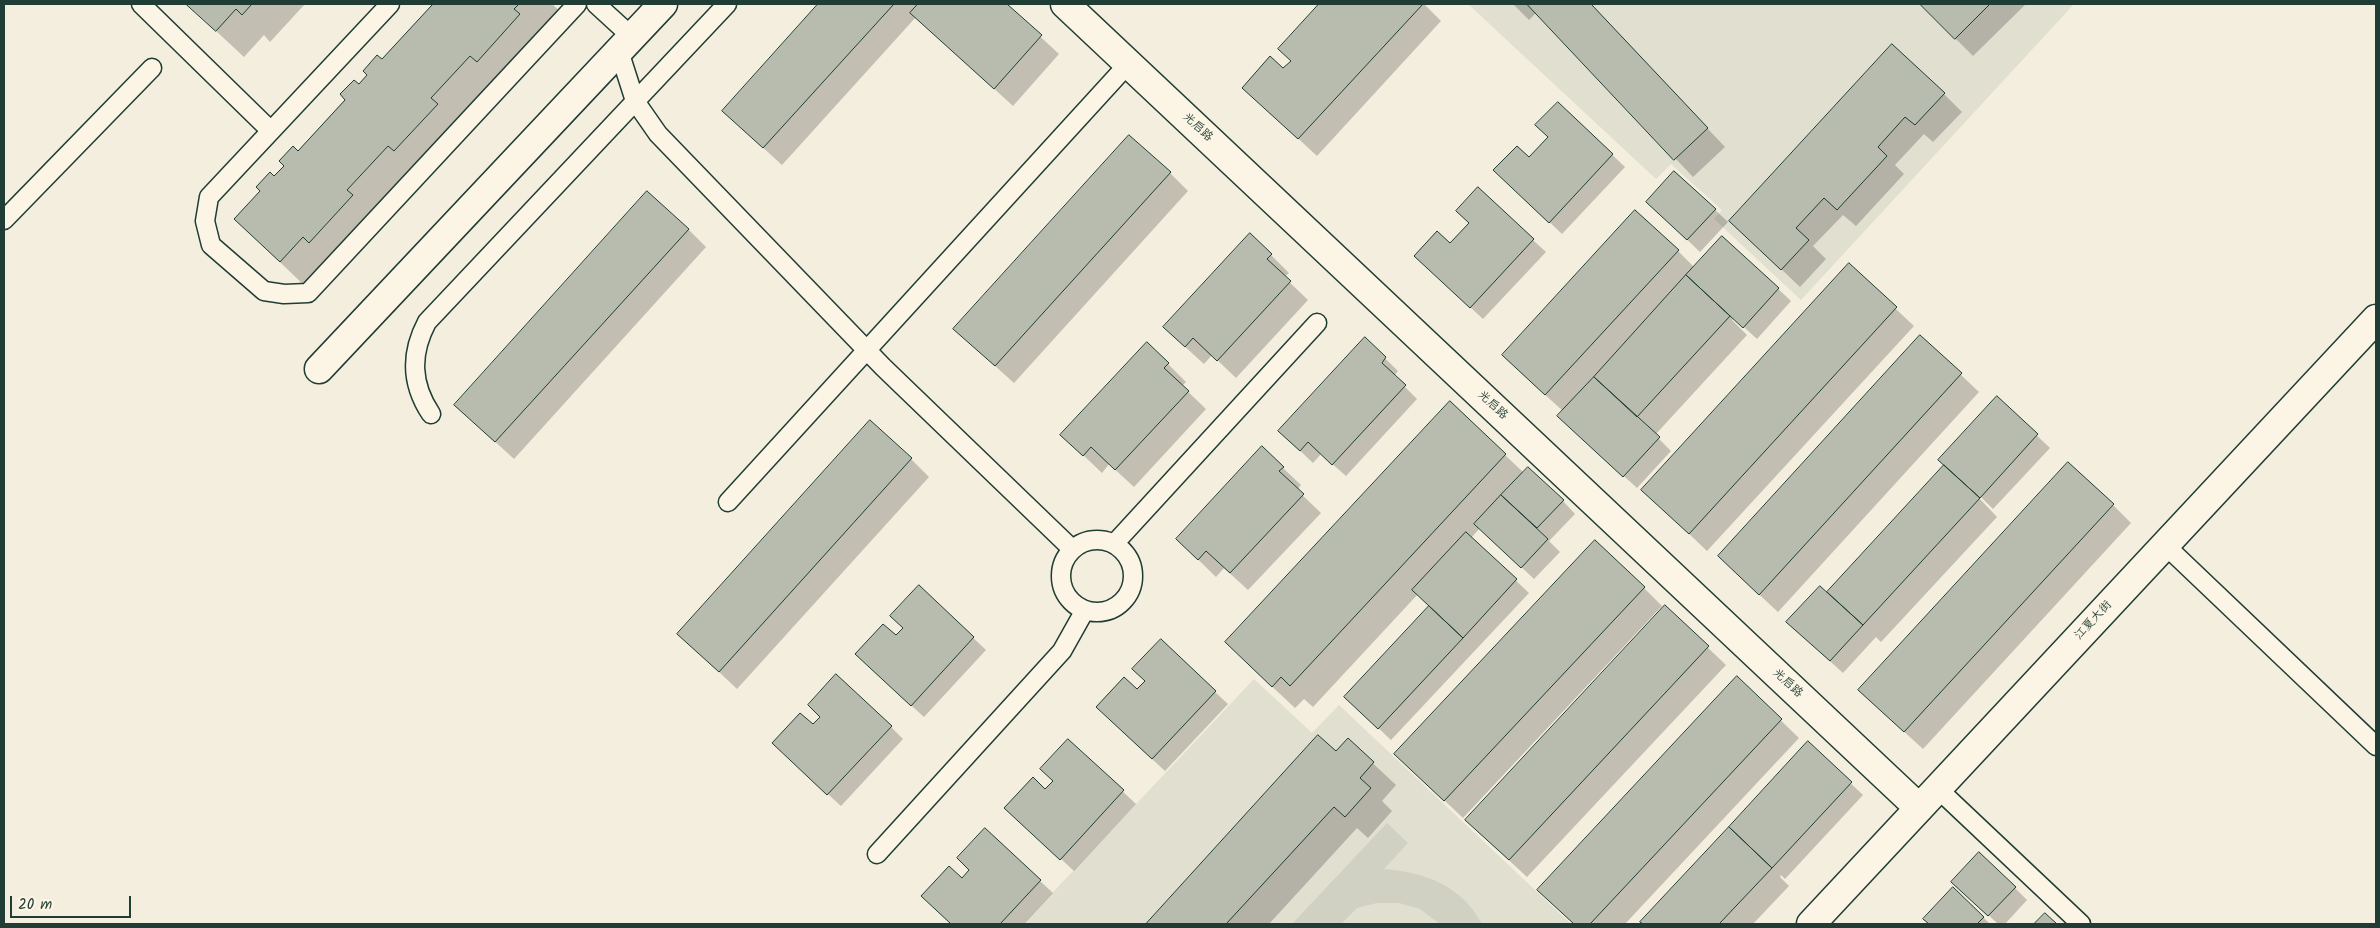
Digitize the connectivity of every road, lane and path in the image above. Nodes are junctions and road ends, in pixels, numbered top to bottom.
1 (141, 4) edge
2 (390, 4) edge
3 (578, 4) edge
4 (596, 4) edge
5 (664, 4) edge
6 (727, 4) edge
7 (1065, 4) edge
8 (626, 44) junction
9 (1129, 64) junction
10 (152, 68) dead end
11 (635, 101) junction
12 (271, 131) junction
13 (4, 220) edge
14 (2376, 319) edge
15 (1317, 323) dead end
16 (866, 350) junction
17 (319, 369) dead end
18 (431, 414) dead end
19 (728, 502) dead end
20 (1114, 544) junction
21 (2165, 545) junction
22 (1072, 549) junction
23 (1085, 610) junction
24 (2376, 746) edge
25 (1937, 788) junction
26 (1919, 808) junction
27 (877, 854) dead end
28 (1811, 924) edge
29 (2081, 924) edge

1 - 12 lane
2 - 12 lane
3 - 12 lane
4 - 8 lane
5 - 8 street
6 - 11 lane
7 - 9 street, 光启路
8 - 11 lane
8 - 17 street
9 - 16 lane
9 - 26 street, 光启路
10 - 13 lane
11 - 16 lane
11 - 18 lane
14 - 21 street, 江夏大街
15 - 20 lane
16 - 19 lane
16 - 22 lane
20 - 22 lane
20 - 23 lane
21 - 24 lane
21 - 25 street, 江夏大街
22 - 23 lane
23 - 27 lane
25 - 26 street, 江夏大街
25 - 29 lane
26 - 28 street, 江夏大街

